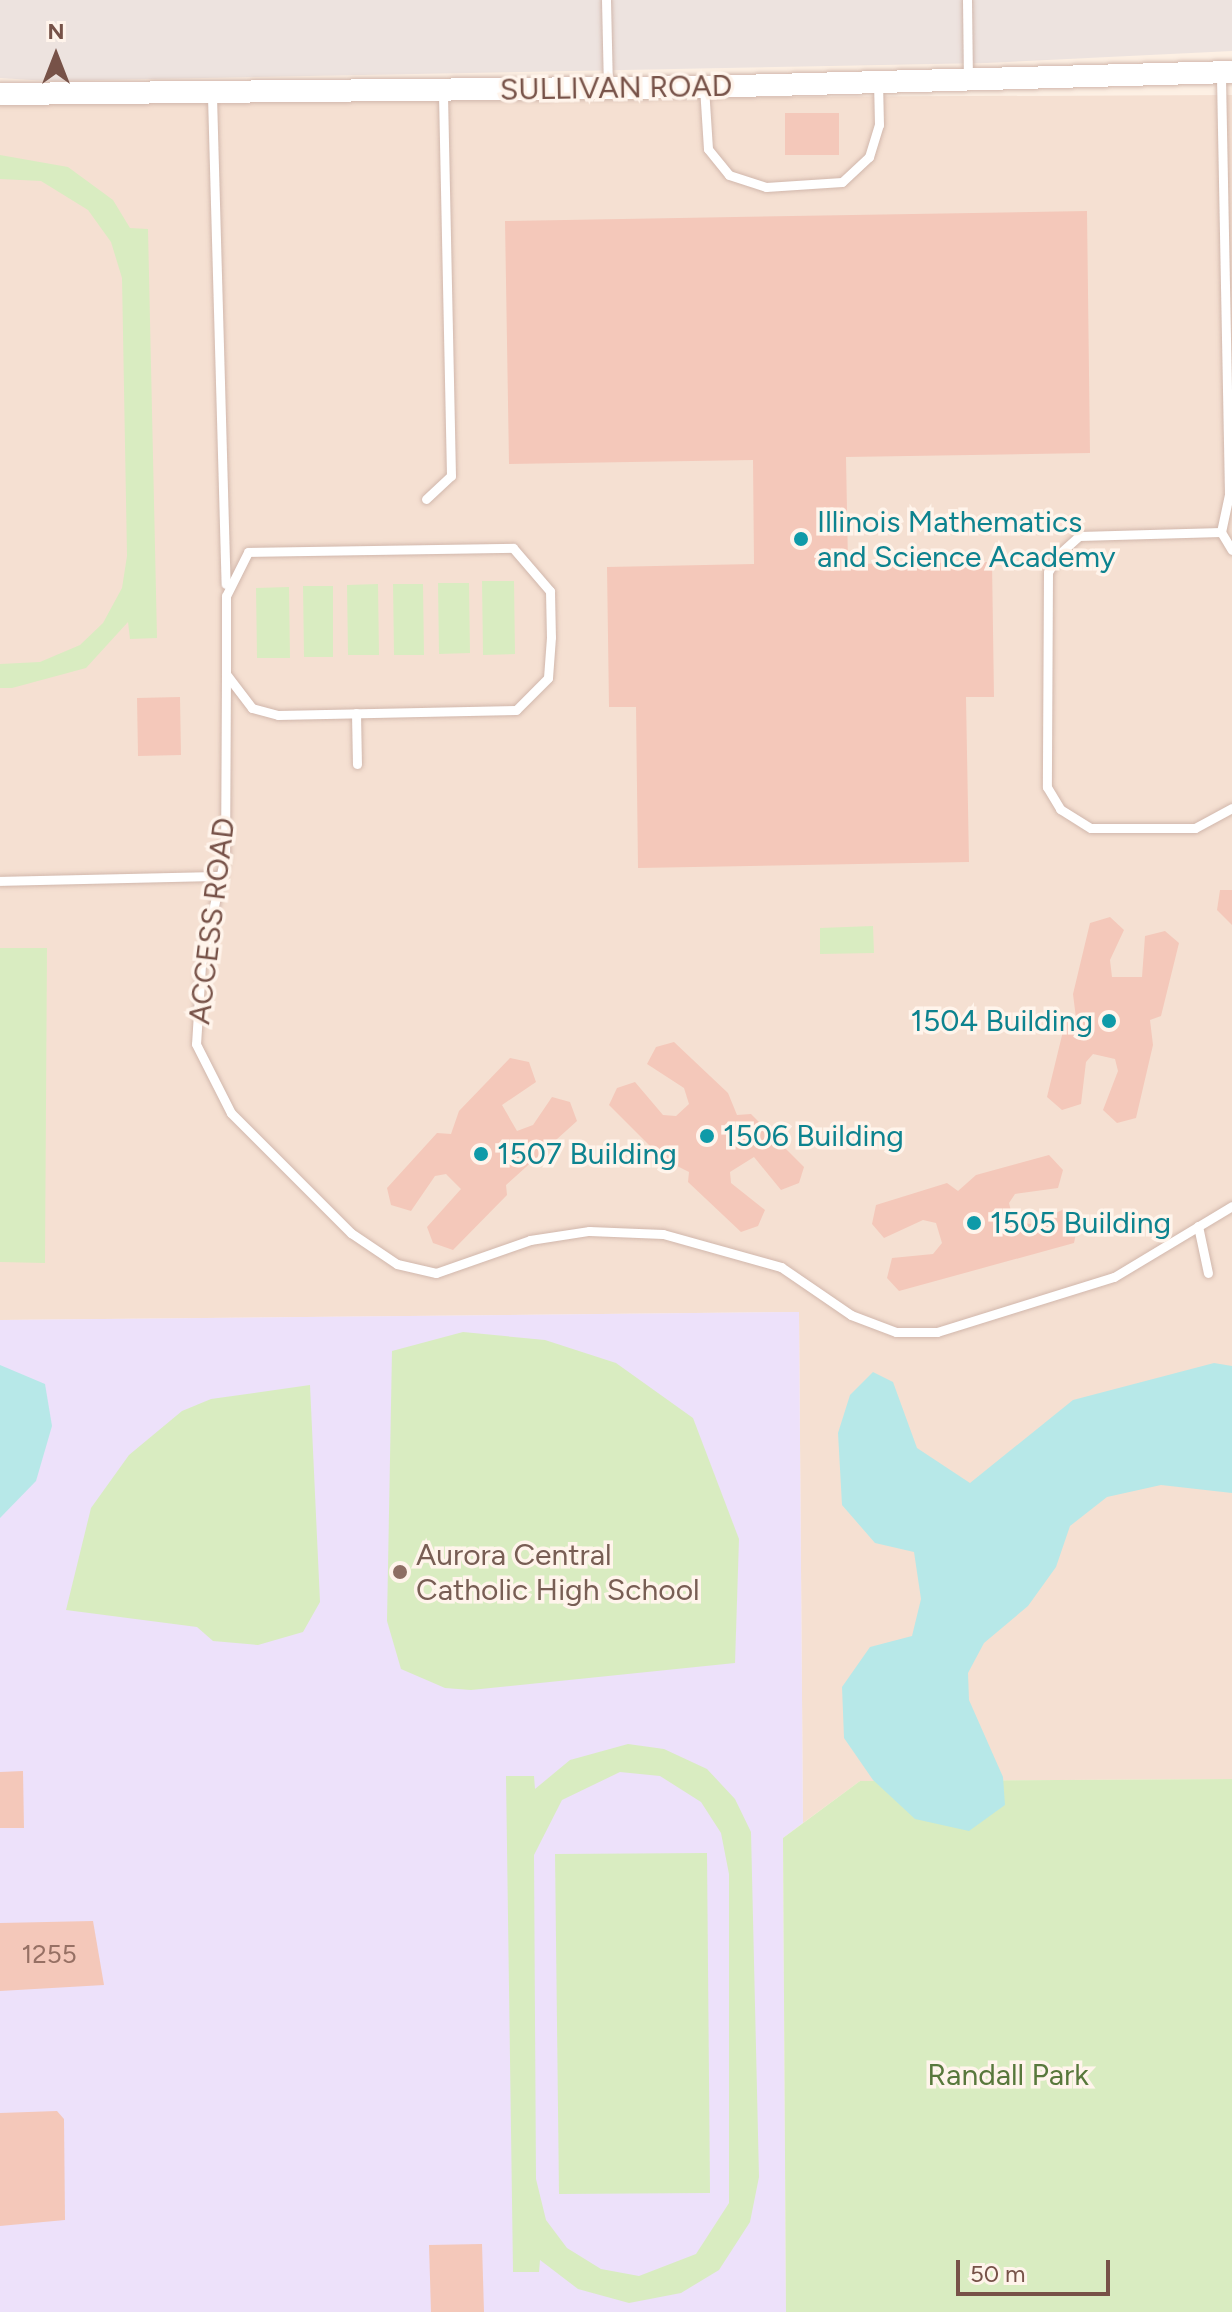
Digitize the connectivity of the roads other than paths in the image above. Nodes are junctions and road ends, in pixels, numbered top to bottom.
1 (606, 0) edge
2 (967, 0) edge
3 (1226, 72) edge
4 (968, 80) junction
5 (878, 82) junction
6 (704, 87) junction
7 (608, 88) junction
8 (443, 91) junction
9 (0, 94) edge
10 (212, 96) junction
11 (426, 499) dead end
12 (1221, 532) junction
13 (1232, 550) edge
14 (226, 596) junction
15 (226, 674) junction
16 (356, 713) junction
17 (357, 764) dead end
18 (1232, 808) edge
19 (222, 876) junction
20 (0, 881) edge
21 (1232, 1206) edge
22 (1198, 1226) junction
23 (1208, 1273) dead end

1 - 7 lane
2 - 4 lane
3 - 4 street, SULLIVAN ROAD
3 - 12 lane
4 - 5 street, SULLIVAN ROAD
5 - 6 street, SULLIVAN ROAD
5 - 6 lane
6 - 7 street, SULLIVAN ROAD
7 - 8 street, SULLIVAN ROAD
8 - 10 street, SULLIVAN ROAD
8 - 11 lane
9 - 10 street, SULLIVAN ROAD
10 - 14 lane, ACCESS ROAD
12 - 13 lane
12 - 18 lane
14 - 15 lane, ACCESS ROAD
14 - 16 lane
15 - 16 lane
15 - 19 lane, ACCESS ROAD
16 - 17 lane
19 - 20 lane
19 - 22 lane, ACCESS ROAD
21 - 22 lane, ACCESS ROAD
22 - 23 lane

